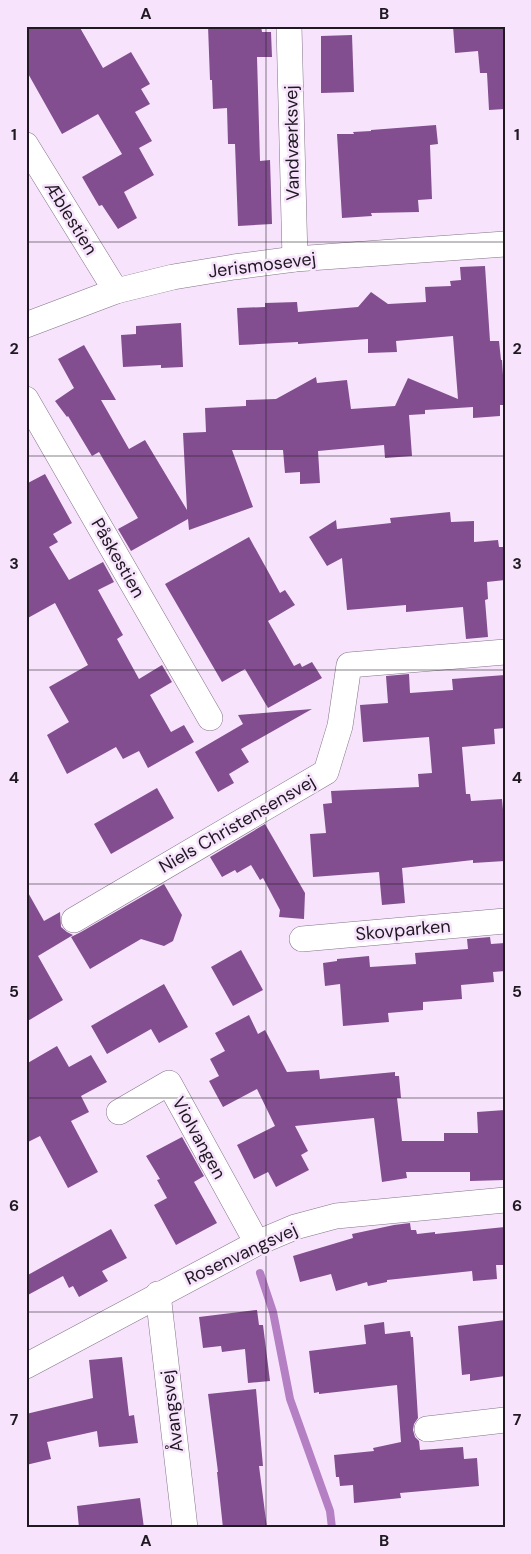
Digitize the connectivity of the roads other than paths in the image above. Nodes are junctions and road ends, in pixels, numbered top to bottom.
1 (289, 26) edge
2 (26, 145) edge
3 (505, 244) edge
4 (295, 260) junction
5 (116, 291) junction
6 (26, 325) edge
7 (26, 399) edge
8 (505, 652) edge
9 (210, 718) dead end
10 (74, 920) dead end
11 (505, 921) edge
12 (302, 939) dead end
13 (119, 1112) dead end
14 (505, 1200) edge
15 (257, 1243) junction
16 (158, 1294) junction
17 (26, 1366) edge
18 (505, 1420) edge
19 (427, 1429) dead end
20 (185, 1528) edge

1 - 4 street, Vandværksvej
2 - 5 street, Æblestien
3 - 4 street, Jerismosevej
4 - 5 street, Jerismosevej
5 - 6 street, Jerismosevej
7 - 9 street, Påskestien
8 - 10 street, Niels Christensensvej
11 - 12 street, Skovparken
13 - 15 street, Violvangen
14 - 15 street, Rosenvangsvej
15 - 16 street, Rosenvangsvej
16 - 17 street, Rosenvangsvej
16 - 20 street, Åvangsvej
18 - 19 street

